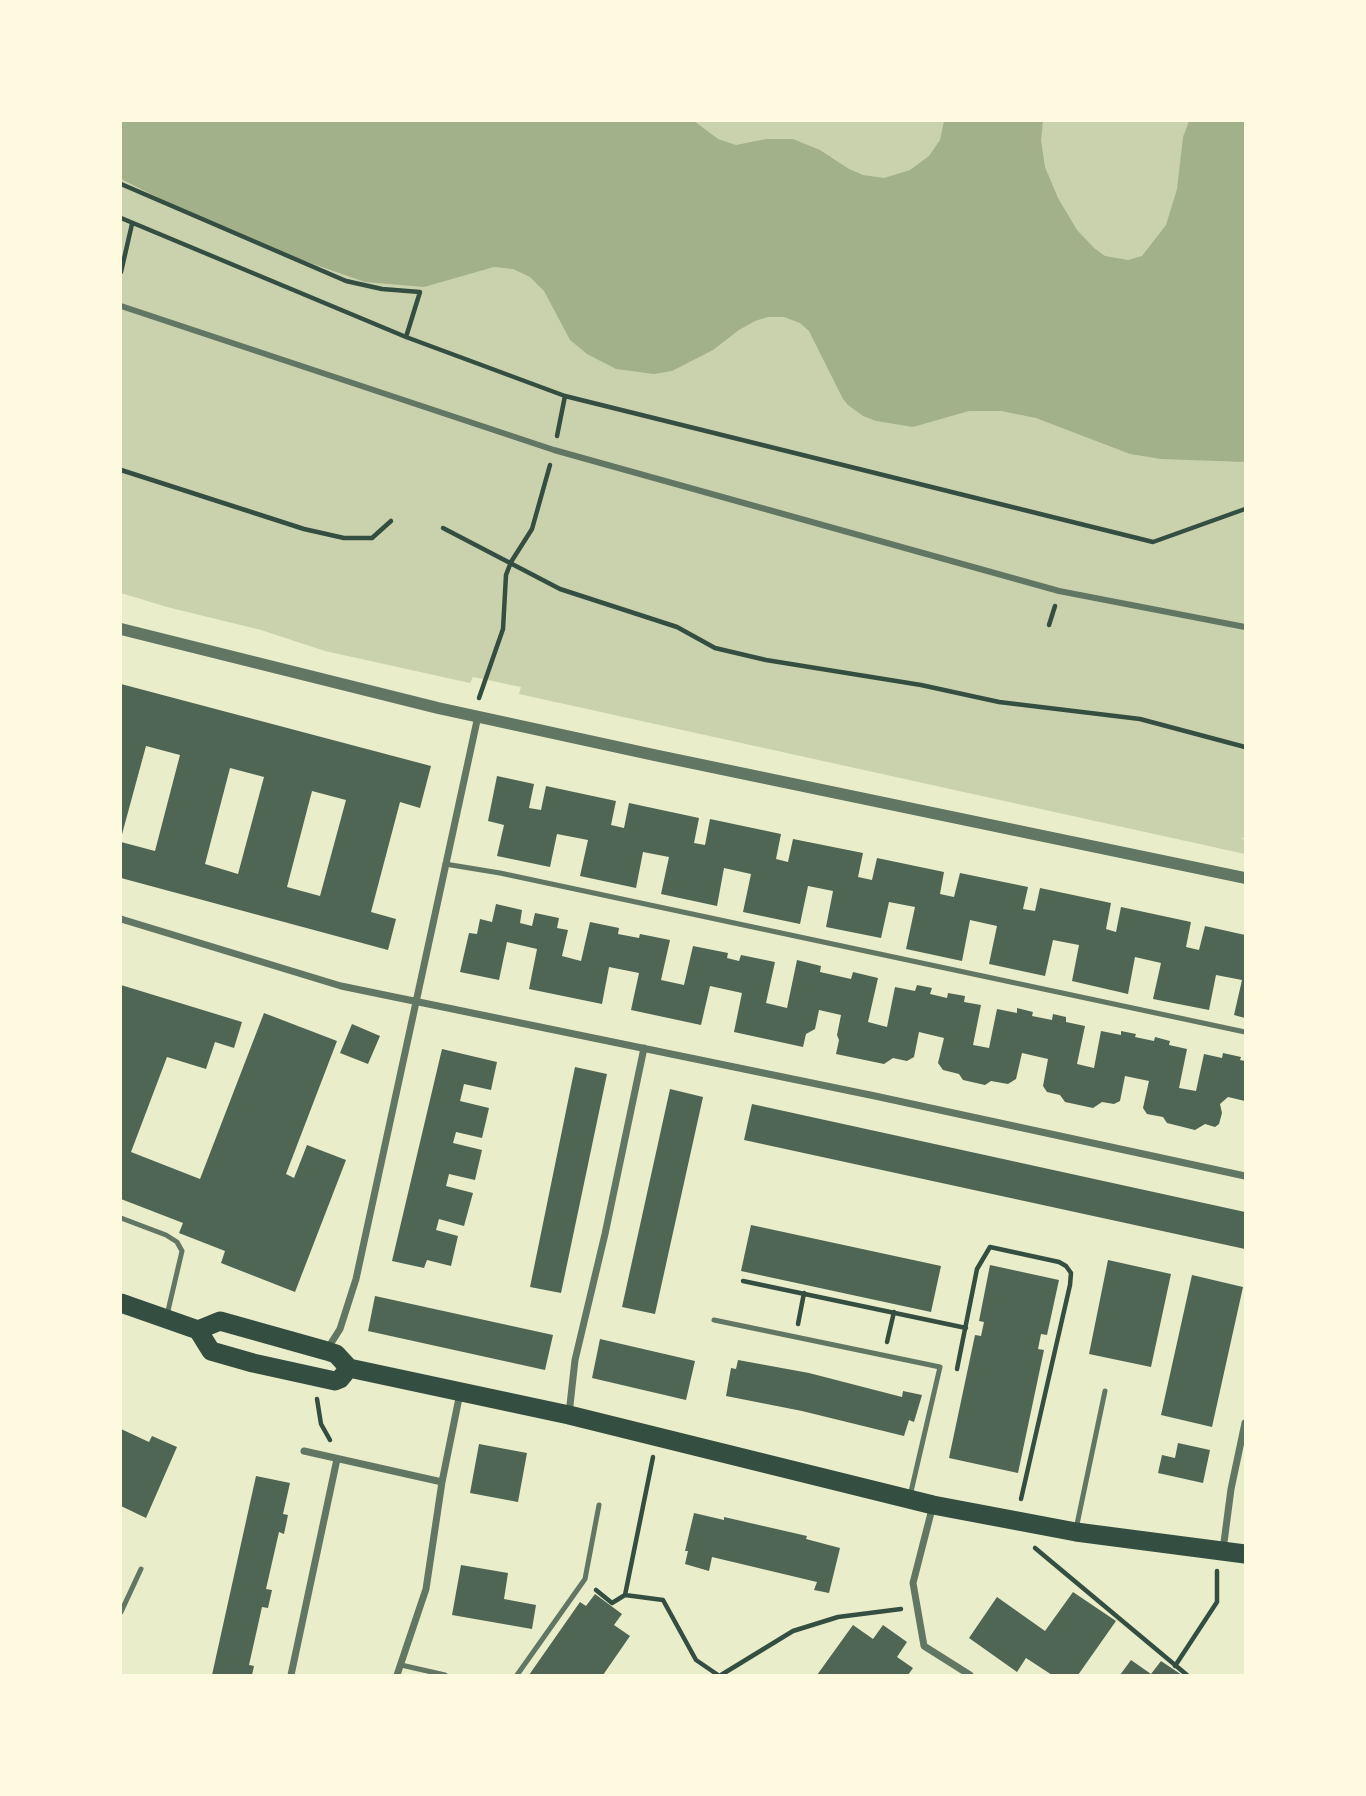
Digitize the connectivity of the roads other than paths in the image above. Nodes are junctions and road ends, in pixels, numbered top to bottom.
1 (121, 306) edge
2 (1245, 627) edge
3 (121, 629) edge
4 (478, 716) junction
5 (445, 864) junction
6 (1245, 878) edge
7 (121, 919) edge
8 (416, 1002) junction
9 (1245, 1032) edge
10 (644, 1048) junction
11 (1245, 1176) edge
12 (121, 1218) edge
13 (121, 1303) edge
14 (166, 1319) junction
15 (714, 1320) dead end
16 (198, 1330) junction
17 (327, 1350) junction
18 (349, 1368) junction
19 (1105, 1391) dead end
20 (460, 1392) junction
21 (569, 1415) junction
22 (1245, 1423) edge
23 (304, 1451) dead end
24 (337, 1459) junction
25 (442, 1482) junction
26 (909, 1499) junction
27 (599, 1505) dead end
28 (933, 1505) junction
29 (1076, 1532) junction
30 (1219, 1550) junction
31 (1245, 1554) edge
32 (141, 1569) dead end
33 (121, 1612) edge
34 (401, 1665) junction
35 (291, 1675) edge
36 (397, 1675) edge
37 (445, 1675) edge
38 (517, 1675) edge
39 (970, 1675) edge

1 - 2 street
3 - 4 street
4 - 5 street
4 - 6 street
5 - 8 street
5 - 9 lane
7 - 8 street
8 - 10 street
8 - 17 street
10 - 11 street
10 - 21 street
12 - 14 lane
13 - 14 highway
14 - 16 highway
15 - 26 lane
16 - 17 highway
16 - 18 highway
17 - 18 highway
18 - 20 highway
19 - 29 lane
20 - 21 highway
20 - 25 street
21 - 26 highway
22 - 30 street
23 - 24 street
24 - 25 street
24 - 35 street
25 - 34 street
26 - 28 highway
27 - 38 lane
28 - 29 highway
28 - 39 street
29 - 30 highway
30 - 31 highway
32 - 33 lane
34 - 36 street
34 - 37 lane

